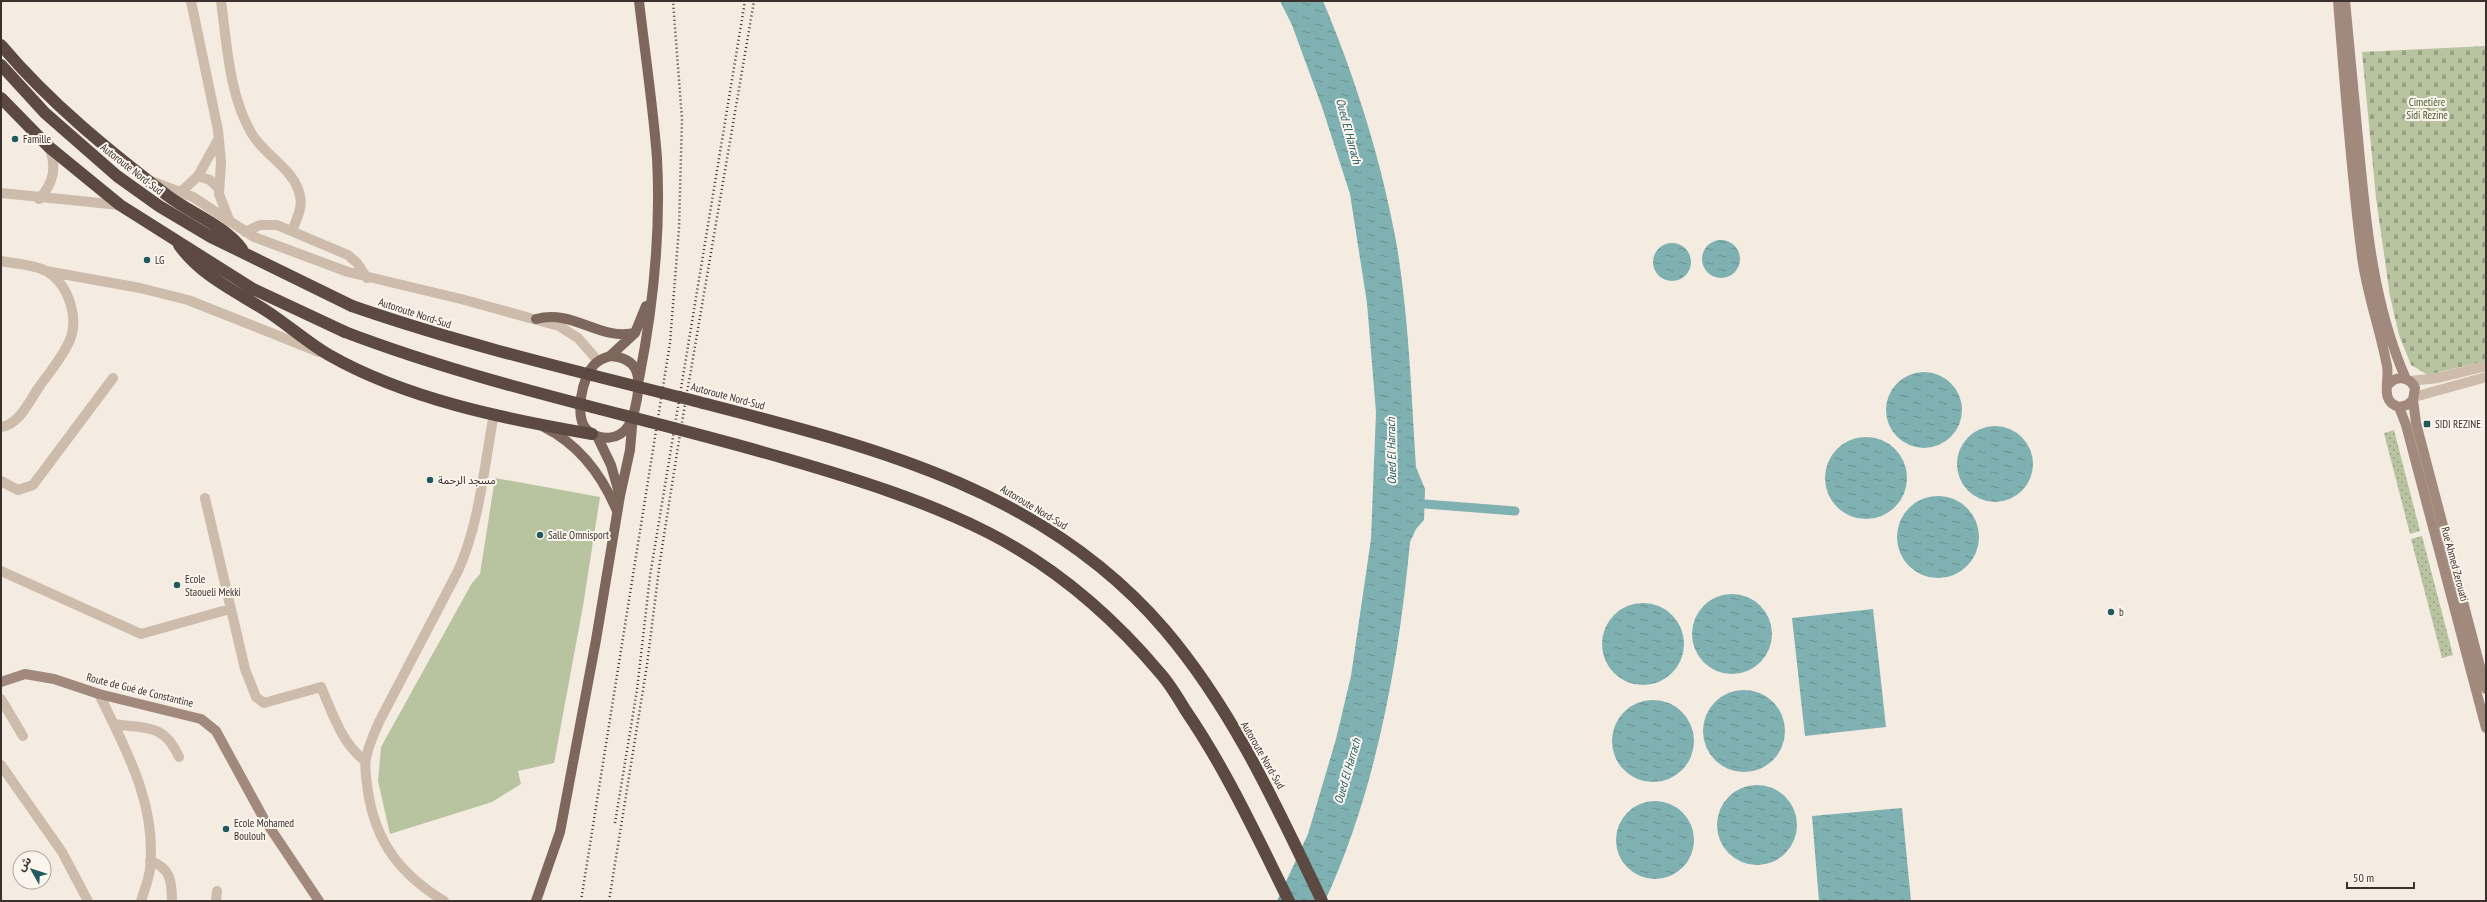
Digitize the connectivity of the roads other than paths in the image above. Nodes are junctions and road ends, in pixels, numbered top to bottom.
1 (191, 1) edge
2 (221, 1) edge
3 (639, 1) edge
4 (2338, 1) edge
5 (2345, 1) edge
6 (1, 45) edge
7 (1, 65) edge
8 (40, 90) junction
9 (1, 98) edge
10 (32, 99) junction
11 (219, 138) junction
12 (49, 147) junction
13 (198, 176) junction
14 (148, 180) junction
15 (218, 188) junction
16 (182, 191) junction
17 (1, 193) edge
18 (39, 199) junction
19 (120, 205) junction
20 (230, 222) junction
21 (292, 231) junction
22 (245, 232) junction
23 (179, 244) junction
24 (247, 255) junction
25 (1, 261) edge
26 (46, 271) junction
27 (367, 278) junction
28 (653, 283) junction
29 (536, 319) junction
30 (635, 333) junction
31 (328, 355) junction
32 (610, 356) junction
33 (598, 361) junction
34 (2486, 366) edge
35 (2486, 377) edge
36 (113, 378) dead end
37 (639, 380) junction
38 (2408, 380) junction
39 (2388, 385) junction
40 (2414, 398) junction
41 (2399, 407) junction
42 (494, 414) junction
43 (633, 415) junction
44 (533, 422) junction
45 (1, 427) edge
46 (594, 435) junction
47 (1, 481) edge
48 (620, 496) junction
49 (205, 498) dead end
50 (618, 512) junction
51 (1, 570) edge
52 (230, 609) junction
53 (1, 682) edge
54 (2486, 689) edge
55 (99, 694) junction
56 (1, 699) edge
57 (114, 724) junction
58 (2486, 728) edge
59 (23, 736) dead end
60 (179, 757) dead end
61 (365, 761) junction
62 (1, 764) edge
63 (150, 861) junction
64 (88, 901) edge
65 (141, 901) edge
66 (172, 901) edge
67 (319, 901) edge
68 (444, 901) edge
69 (536, 901) edge
70 (1289, 901) edge
71 (1322, 901) edge

1 - 11 street
2 - 21 street
3 - 28 main road
4 - 39 main road
5 - 38 main road
6 - 8 highway
7 - 10 highway, Autoroute Nord-Sud
8 - 10 highway
8 - 14 highway
9 - 12 highway
10 - 24 highway, Autoroute Nord-Sud
11 - 13 street
11 - 15 street
12 - 18 street
12 - 19 highway
13 - 15 street
13 - 16 street
14 - 16 street
14 - 24 highway
15 - 20 street
16 - 20 street
17 - 18 street
18 - 19 street
19 - 23 highway
20 - 22 street
21 - 22 street
21 - 27 street
22 - 27 street
23 - 31 highway
23 - 70 highway, bridge
24 - 71 highway, Autoroute Nord-Sud, bridge
25 - 26 street
26 - 31 street
26 - 45 street
27 - 29 street
28 - 30 main road
28 - 37 main road
29 - 30 main road
29 - 33 street
30 - 32 main road
31 - 42 highway
32 - 33 main road
32 - 37 main road
33 - 46 main road
34 - 38 street
35 - 40 street
36 - 47 street
37 - 43 main road
38 - 39 main road
38 - 40 main road
39 - 41 main road
40 - 41 main road
40 - 54 main road
41 - 58 main road, Rue Ahmed Zerouati
42 - 44 highway
42 - 61 street
43 - 46 main road
43 - 48 main road
44 - 46 highway
44 - 50 main road
46 - 48 main road
48 - 50 main road
49 - 52 street
50 - 69 main road
51 - 52 street
52 - 61 street
53 - 55 main road, Route de Gué de Constantine
55 - 57 street
55 - 67 main road, Route de Gué de Constantine
56 - 59 street
57 - 60 street
57 - 63 street
61 - 68 street
62 - 64 street
63 - 65 street
63 - 66 street

